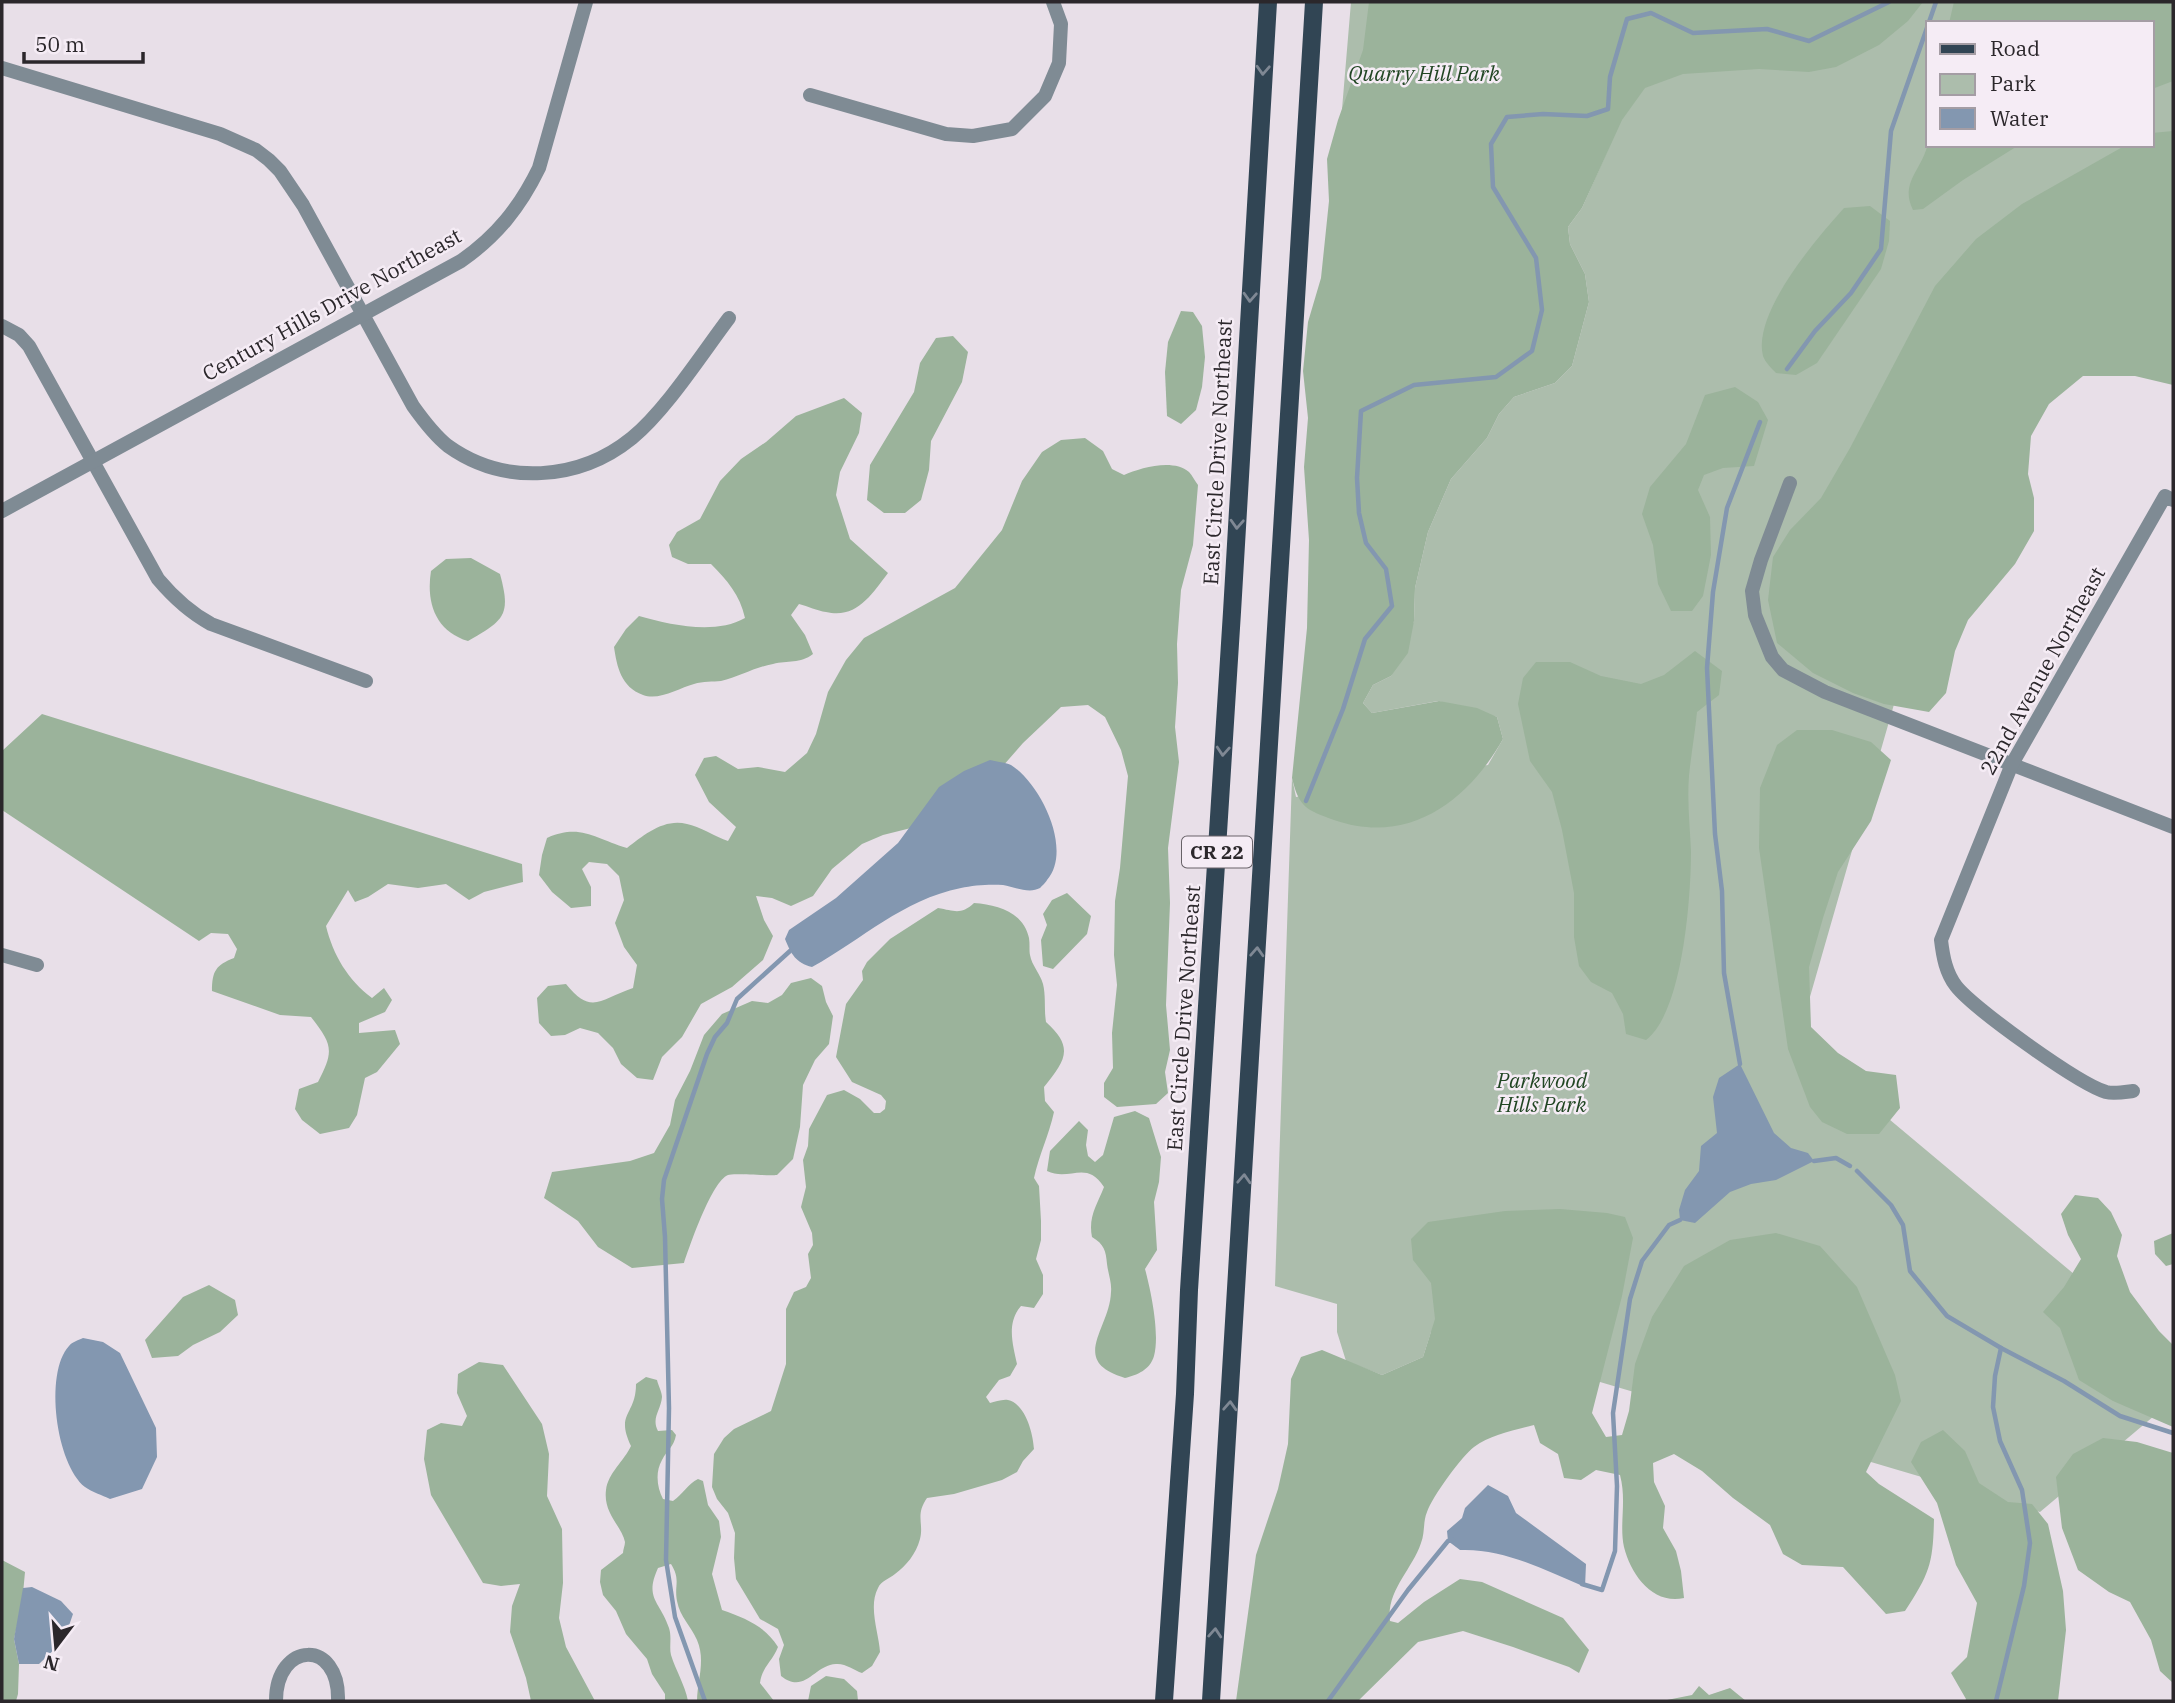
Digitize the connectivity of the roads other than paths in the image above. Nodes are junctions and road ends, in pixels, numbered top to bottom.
1 (586, 2) edge
2 (1052, 2) edge
3 (1268, 2) edge
4 (1314, 2) edge
5 (2, 68) edge
6 (810, 95) dead end
7 (363, 312) junction
8 (729, 318) dead end
9 (2, 326) edge
10 (93, 460) junction
11 (1790, 483) dead end
12 (2169, 498) edge
13 (2, 511) edge
14 (366, 681) dead end
15 (2012, 764) junction
16 (2173, 827) edge
17 (2, 954) edge
18 (37, 965) dead end
19 (2133, 1091) dead end
20 (276, 1701) edge
21 (338, 1701) edge
22 (1164, 1701) edge
23 (1211, 1701) edge

1 - 7 street, Century Hills Drive Northeast
2 - 6 street
3 -> 22 main road, East Circle Drive Northeast / CR 22
23 -> 4 main road, CR 22
5 - 7 street
7 - 8 street
7 - 10 street, Century Hills Drive Northeast
9 - 10 street
10 - 13 street, Century Hills Drive Northeast
10 - 14 street
11 - 15 street
12 - 15 street, 22nd Avenue Northeast
15 - 16 street
15 - 19 street, 22nd Avenue Northeast
17 - 18 street
20 - 21 street

